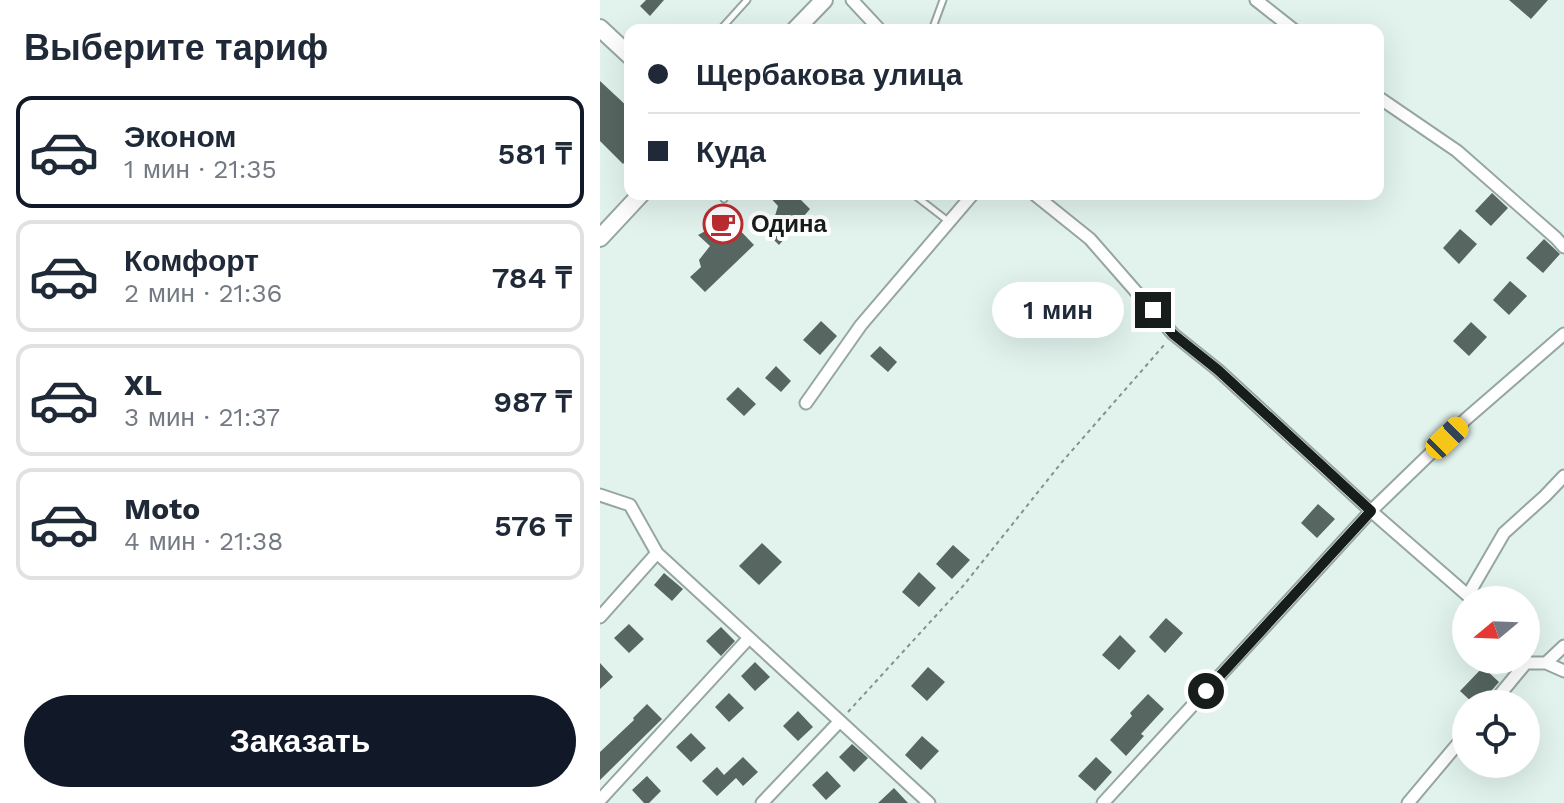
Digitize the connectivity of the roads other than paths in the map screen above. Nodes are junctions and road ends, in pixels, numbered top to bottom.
1 (747, 0) edge
2 (824, 0) edge
3 (852, 0) edge
4 (943, 0) edge
5 (1256, 0) edge
6 (725, 24) edge
7 (802, 24) edge
8 (874, 24) edge
9 (934, 24) edge
10 (1286, 24) edge
11 (600, 28) edge
12 (624, 50) edge
13 (1384, 101) edge
14 (635, 200) edge
15 (921, 200) edge
16 (968, 200) edge
17 (1041, 200) edge
18 (949, 222) junction
19 (600, 238) edge
20 (1564, 247) edge
21 (1564, 334) edge
22 (806, 403) dead end
23 (1564, 476) edge
24 (600, 495) edge
25 (1371, 511) junction
26 (657, 553) junction
27 (1457, 586) edge
28 (1477, 586) edge
29 (600, 617) edge
30 (748, 639) junction
31 (1564, 646) edge
32 (1540, 663) edge
33 (1546, 663) junction
34 (1564, 671) edge
35 (1516, 674) edge
36 (1503, 690) edge
37 (839, 722) junction
38 (1452, 751) edge
39 (600, 800) edge
40 (924, 801) edge
41 (762, 803) edge
42 (1103, 803) edge
43 (1408, 803) edge

1 - 6 lane
2 - 7 main road
3 - 8 street
4 - 9 lane
5 - 10 street
11 - 12 main road
13 - 20 street
14 - 19 main road
15 - 18 lane
16 - 18 street
17 - 25 street
18 - 22 street
21 - 25 street
23 - 28 street
24 - 26 street
25 - 27 street
25 - 42 street
26 - 29 street
26 - 30 street
30 - 37 street
30 - 39 street
31 - 33 street
32 - 33 street
33 - 34 street
35 - 36 street
37 - 40 street
37 - 41 street
38 - 43 street

